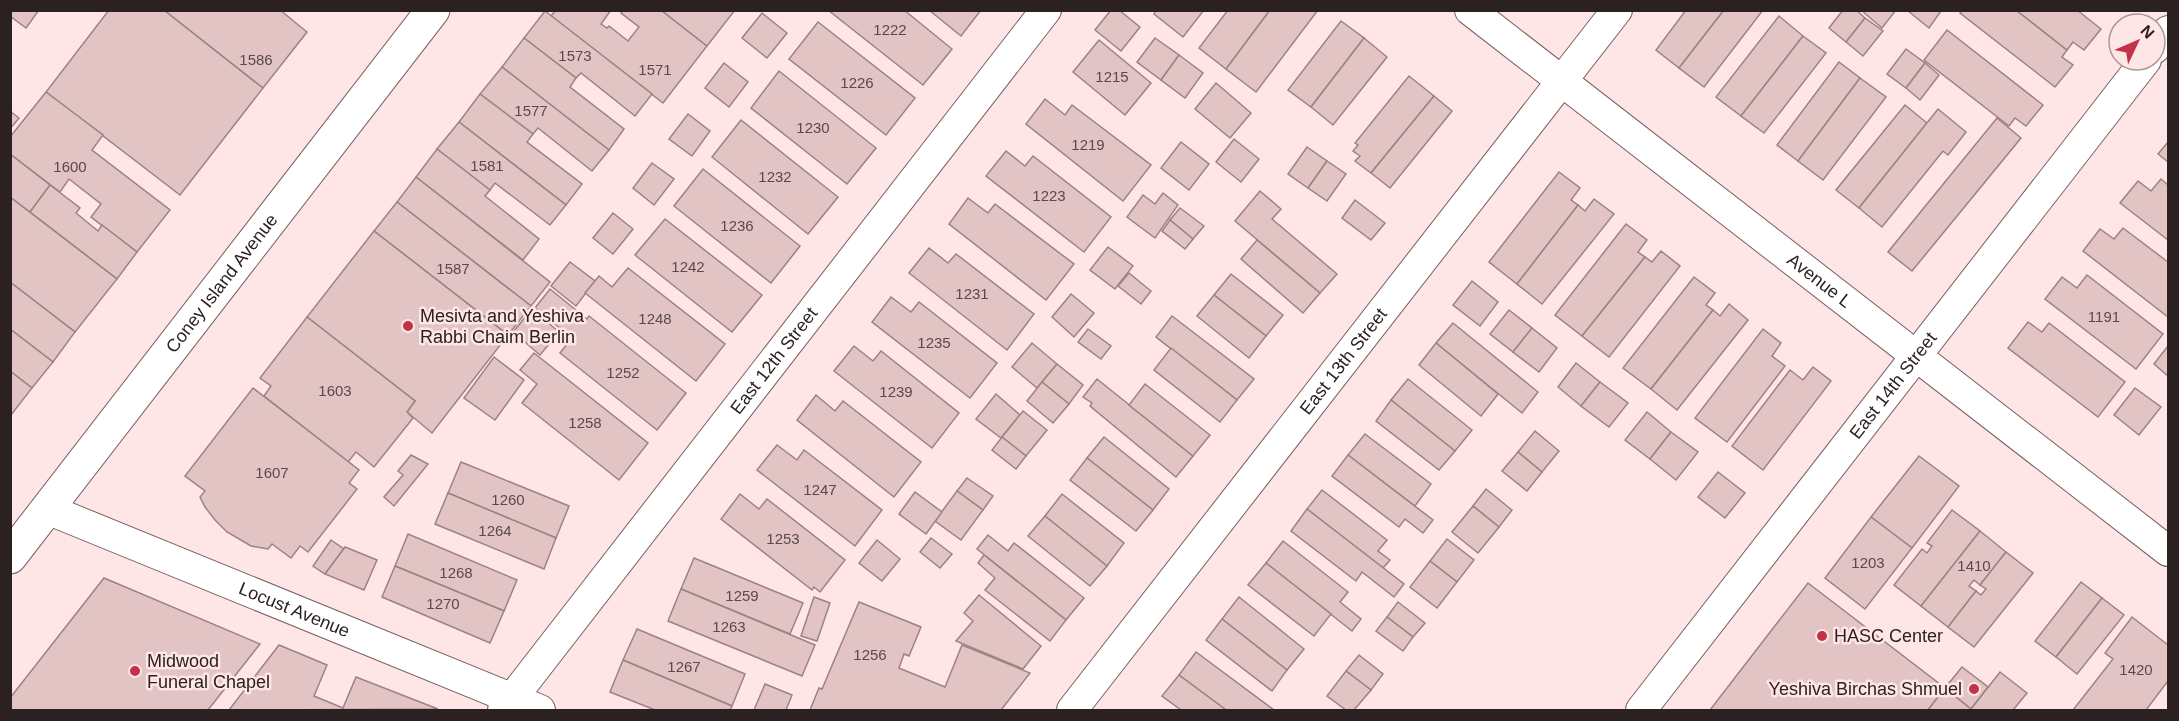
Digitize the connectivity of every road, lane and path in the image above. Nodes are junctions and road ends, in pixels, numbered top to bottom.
1 (433, 10) edge
2 (1046, 10) edge
3 (1470, 10) edge
4 (1617, 10) edge
5 (2137, 72) edge
6 (1562, 81) junction
7 (1916, 356) junction
8 (48, 509) junction
9 (2169, 551) edge
10 (10, 556) edge
11 (508, 705) edge
12 (540, 711) edge
13 (1072, 711) edge
14 (1641, 711) edge

1 - 8 main road, Coney Island Avenue
2 - 11 street, East 12th Street
3 - 6 street, Avenue L
4 - 6 street, East 13th Street
5 - 7 street, East 14th Street
6 - 7 street, Avenue L
6 - 13 street, East 13th Street
7 - 9 street, Avenue L
7 - 14 street, East 14th Street
8 - 10 main road, Coney Island Avenue
8 - 11 street, Locust Avenue
11 - 12 street, Locust Avenue

